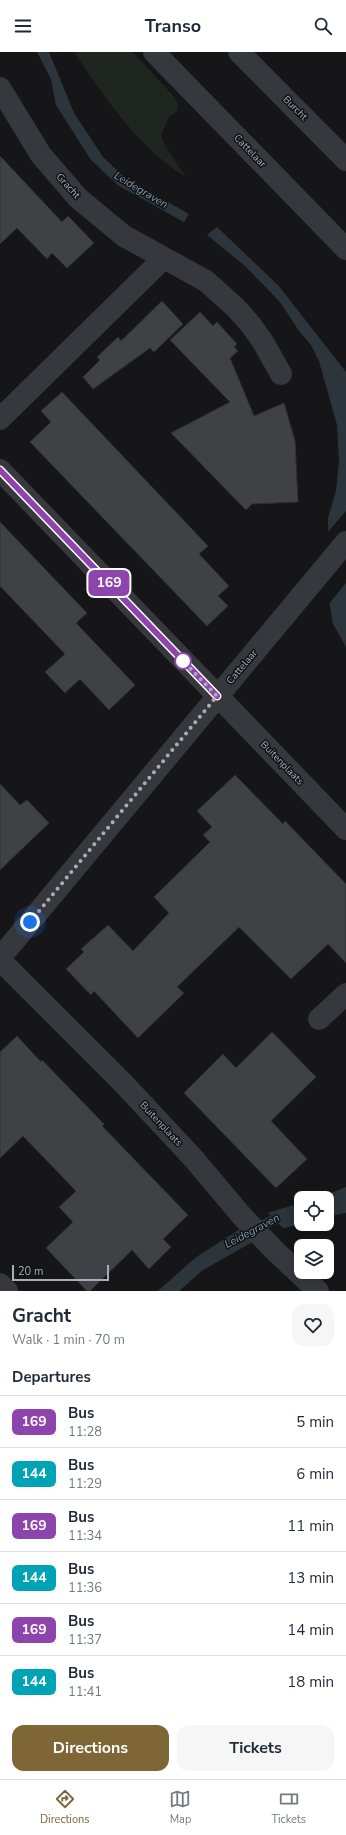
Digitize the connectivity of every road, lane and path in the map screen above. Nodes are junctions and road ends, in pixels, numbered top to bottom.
1 (154, 52) edge
2 (244, 54) edge
3 (0, 88) edge
4 (346, 160) edge
5 (346, 249) edge
6 (164, 258) junction
7 (281, 374) dead end
8 (0, 419) edge
9 (0, 470) edge
10 (346, 542) edge
11 (217, 696) junction
12 (346, 829) edge
13 (0, 959) edge
14 (346, 994) edge
15 (319, 1019) dead end
16 (0, 1284) edge
17 (7, 1291) edge
18 (318, 1291) edge

1 - 5 street, Cattelaar
2 - 4 street, Burcht
3 - 6 street, Gracht
6 - 7 street, Gracht
6 - 8 street
9 - 11 street
10 - 11 street, Cattelaar
11 - 12 street, Buitenplaats
11 - 13 street, Cattelaar
13 - 18 street, Buitenplaats
14 - 15 street
16 - 17 street

